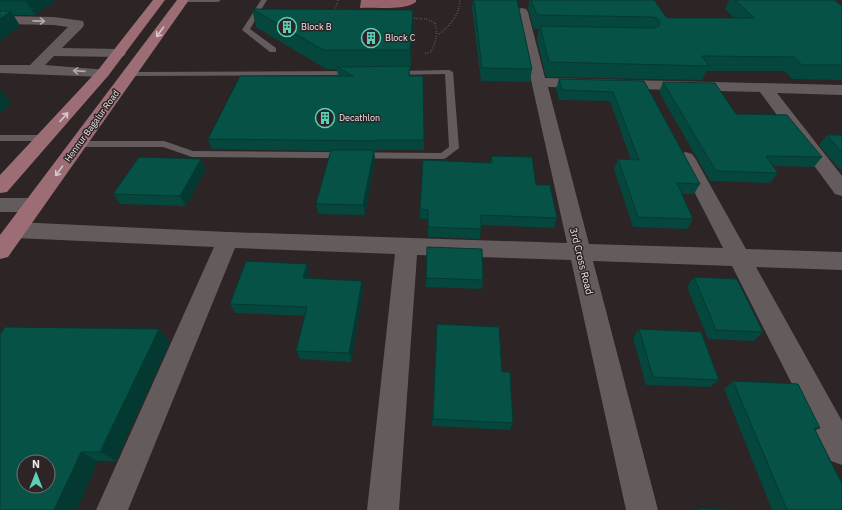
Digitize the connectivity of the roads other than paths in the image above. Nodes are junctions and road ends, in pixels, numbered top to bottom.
1 (160, 0) edge
2 (183, 0) edge
3 (218, 0) edge
4 (264, 0) edge
5 (522, 12) dead end
6 (0, 20) edge
7 (527, 34) junction
8 (542, 34) edge
9 (274, 50) dead end
10 (50, 52) junction
11 (119, 53) junction
12 (0, 69) edge
13 (33, 70) junction
14 (103, 73) junction
15 (361, 73) edge
16 (385, 73) edge
17 (129, 74) junction
18 (539, 82) junction
19 (646, 85) junction
20 (765, 88) junction
21 (842, 90) edge
22 (658, 106) edge
23 (0, 138) edge
24 (44, 138) junction
25 (676, 140) edge
26 (79, 144) junction
27 (0, 187) edge
28 (842, 189) edge
29 (0, 205) edge
30 (34, 205) junction
31 (16, 230) junction
32 (228, 240) junction
33 (407, 246) junction
34 (0, 251) edge
35 (579, 252) junction
36 (741, 257) junction
37 (842, 261) edge
38 (842, 450) edge
39 (112, 510) edge
40 (383, 510) edge
41 (642, 510) edge

1 - 11 main road
2 - 3 lane
2 -> 17 main road, Hennur Bagalur Road
4 - 9 lane
5 - 7 street, 3rd Cross Road
6 -> 10 street
7 - 8 street
7 - 18 street, 3rd Cross Road
10 - 11 street
10 - 13 street
11 - 14 main road
12 - 13 street
14 -> 13 street
24 -> 14 main road
15 - 17 lane
16 - 26 lane
17 - 26 main road, Hennur Bagalur Road
18 - 19 street
18 - 35 street, 3rd Cross Road
19 - 20 street
19 - 22 street
20 - 21 street
20 - 28 street
23 - 24 lane
24 - 27 main road
25 - 36 street
26 -> 30 main road, Hennur Bagalur Road
29 - 30 street
30 - 31 main road, Hennur Bagalur Road
31 - 32 street
31 - 34 main road, Hennur Bagalur Road
32 - 33 street
32 - 39 street
33 - 35 street
33 - 40 street
35 - 36 street
35 - 41 street, 3rd Cross Road
36 - 37 street
36 - 38 street

